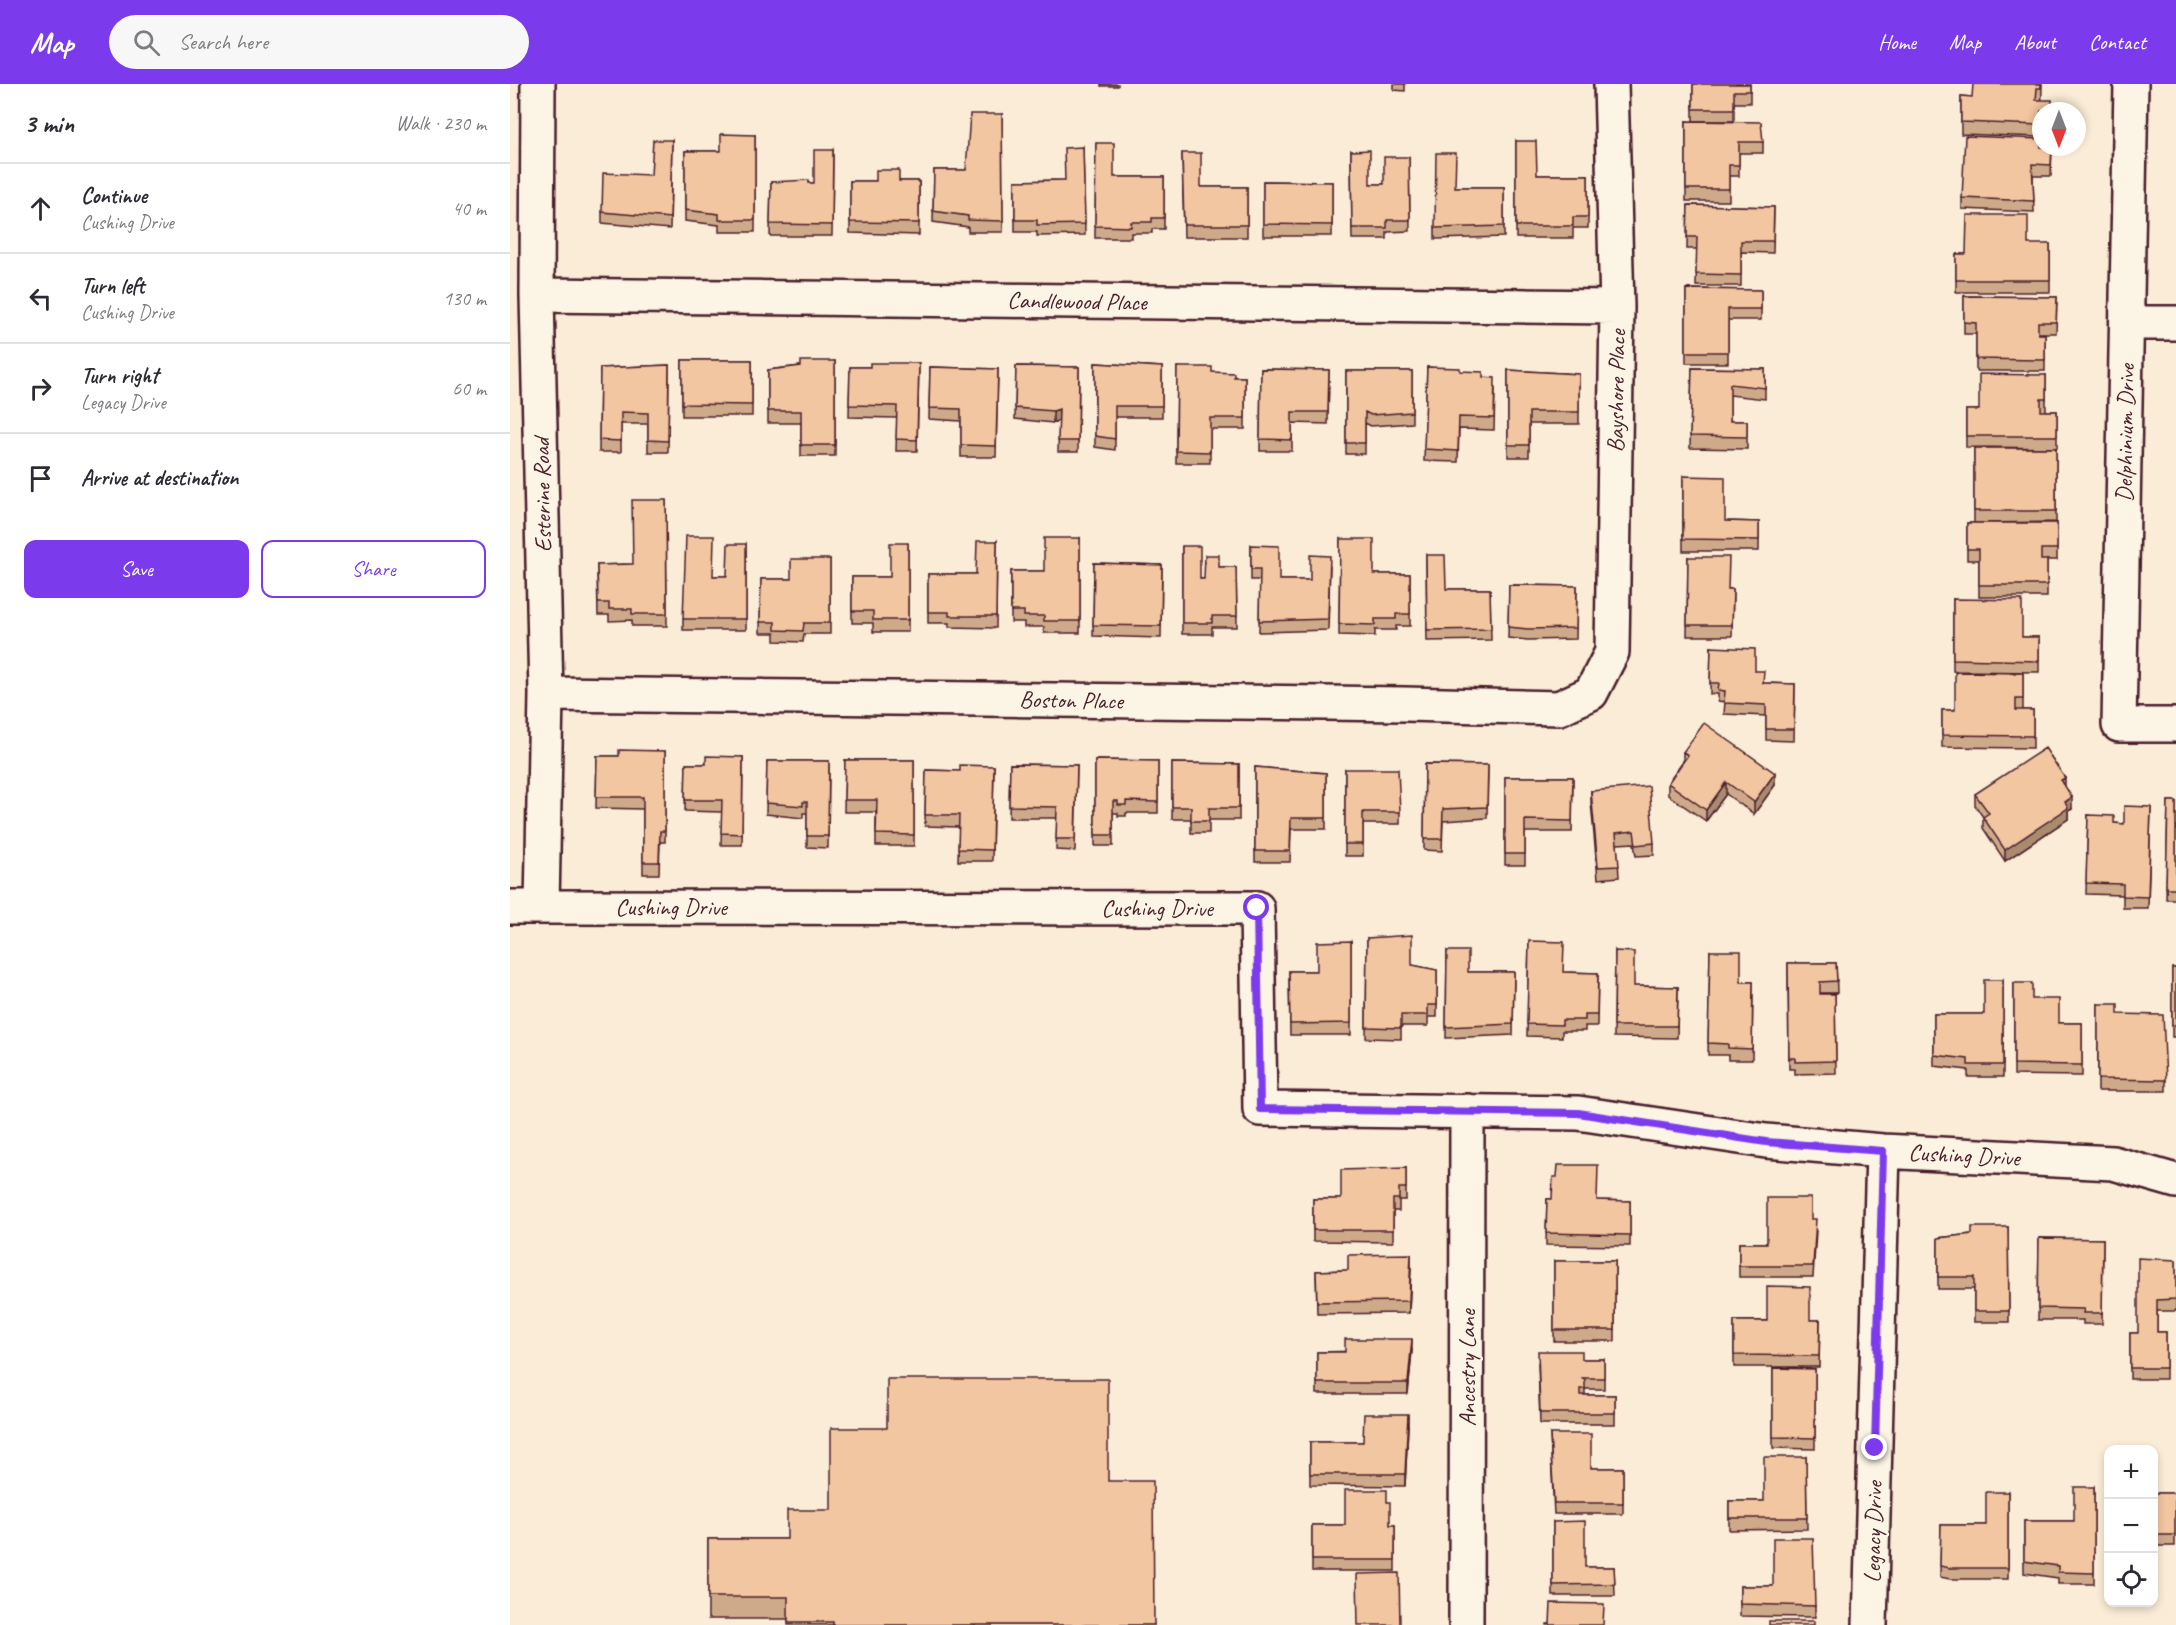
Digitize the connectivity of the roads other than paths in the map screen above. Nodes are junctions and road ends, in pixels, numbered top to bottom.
1 (538, 84) edge
2 (1611, 84) edge
3 (2131, 84) edge
4 (537, 295) junction
5 (1617, 307) junction
6 (2127, 323) junction
7 (2176, 323) edge
8 (1591, 693) joint
9 (546, 694) junction
10 (2176, 725) edge
11 (542, 906) junction
12 (510, 907) edge
13 (1467, 1112) junction
14 (1883, 1151) junction
15 (2176, 1181) edge
16 (1466, 1625) edge
17 (1870, 1625) edge

1 - 4 street, Esterine Road
2 - 5 street, Bayshore Place
3 - 6 street, Delphinium Drive
4 - 5 street, Candlewood Place
4 - 9 street, Esterine Road
5 - 8 street, Bayshore Place
6 - 7 street
6 - 10 street, Delphinium Drive
8 - 9 street, Boston Place
9 - 11 street, Esterine Road
11 - 12 street, Cushing Drive
11 - 13 street, Cushing Drive
13 - 14 street, Cushing Drive
13 - 16 street, Ancestry Lane
14 - 15 street, Cushing Drive
14 - 17 street, Legacy Drive

